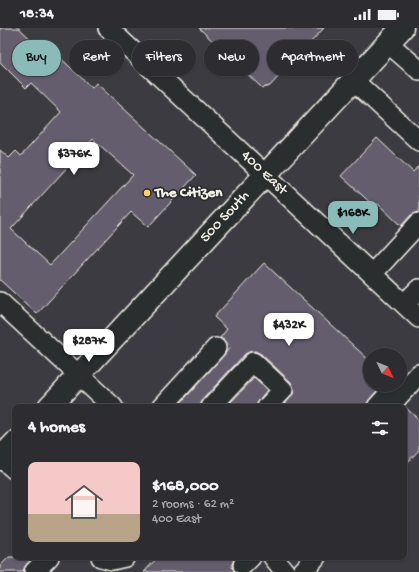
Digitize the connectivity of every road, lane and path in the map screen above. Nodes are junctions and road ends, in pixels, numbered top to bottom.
1 (108, 28) edge
2 (395, 35) edge
3 (419, 70) edge
4 (353, 80) junction
5 (419, 141) edge
6 (266, 174) junction
7 (419, 223) edge
8 (372, 274) junction
9 (419, 289) edge
10 (0, 302) edge
11 (404, 304) junction
12 (419, 318) edge
13 (216, 348) dead end
14 (419, 361) edge
15 (419, 374) edge
16 (79, 375) junction
17 (407, 376) edge
18 (407, 382) edge
19 (394, 392) edge
20 (52, 404) edge
21 (110, 404) edge
22 (165, 404) edge
23 (214, 404) edge
24 (270, 404) edge
25 (380, 404) edge
26 (46, 560) edge
27 (275, 560) edge
28 (313, 560) edge
29 (34, 572) edge
30 (285, 572) edge
31 (302, 572) edge

1 - 6 street, 400 East
2 - 3 street
2 - 4 main road, 500 South
4 - 5 street
4 - 6 main road, 500 South
6 - 8 street, 400 East
6 - 16 main road, 500 South
7 - 8 street
8 - 11 street, 400 East
9 - 11 street
10 - 16 street
11 - 12 street, 400 East
13 - 22 street
14 - 17 street
15 - 18 street
16 - 20 main road, 500 South
16 - 21 street
19 - 25 street
23 - 24 street
26 - 29 street
27 - 30 street
28 - 31 street

